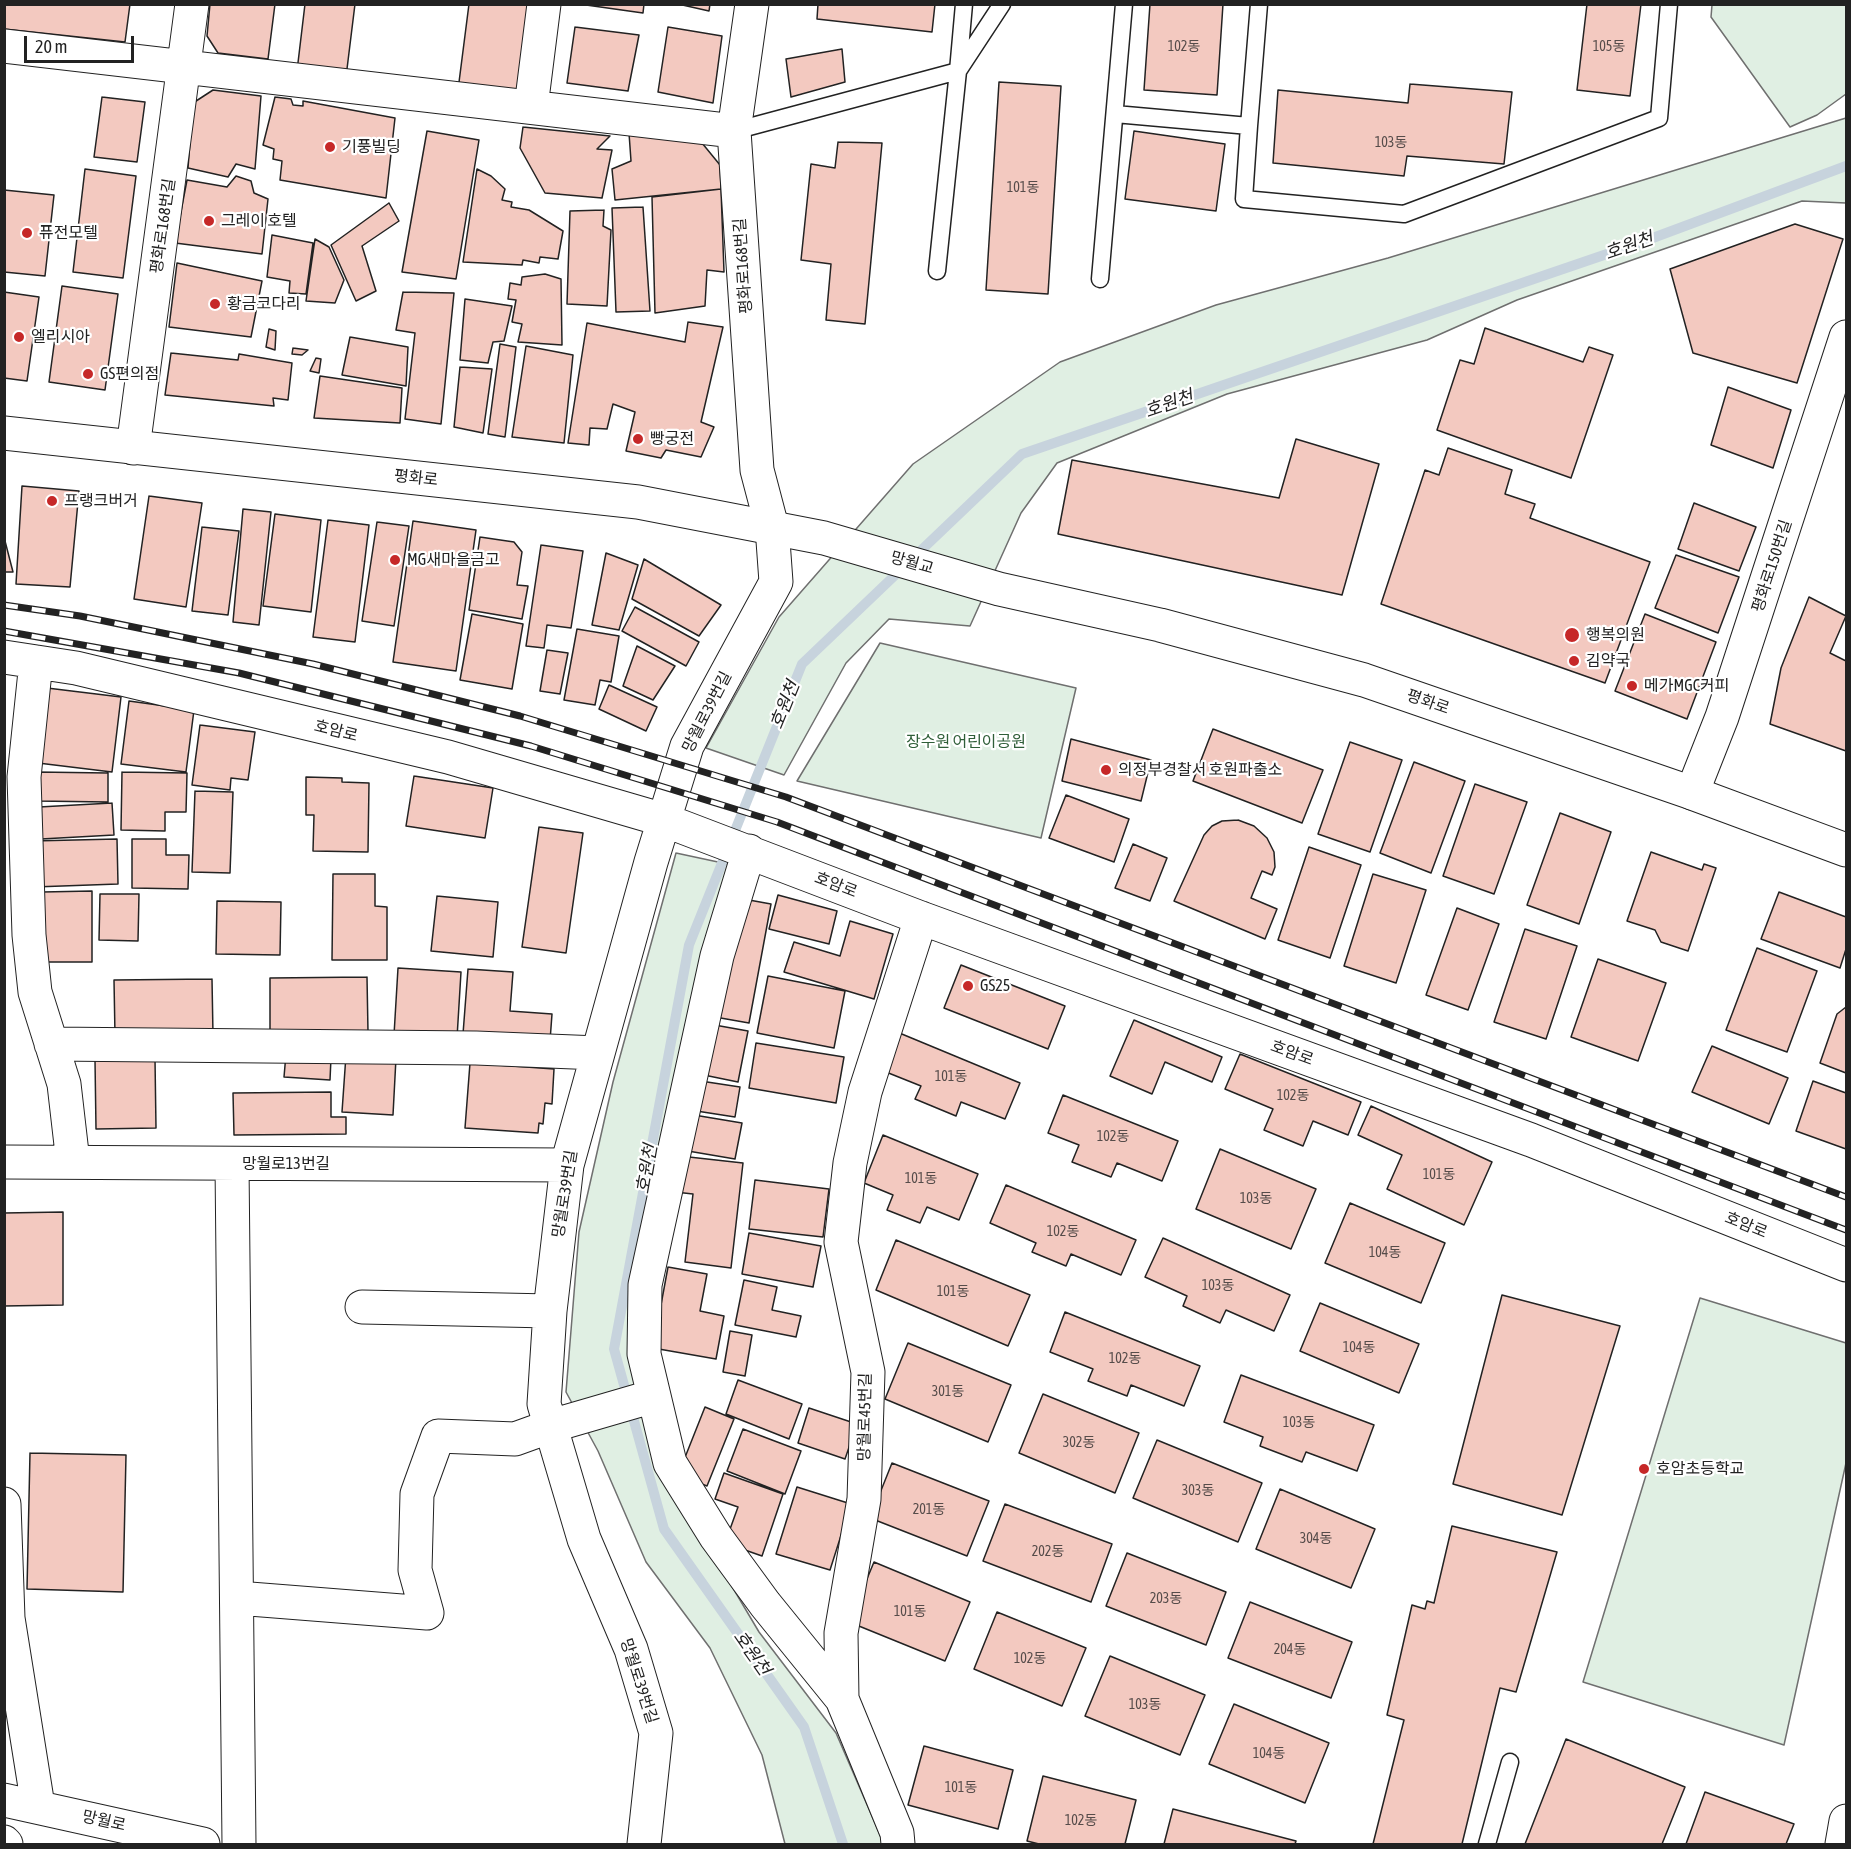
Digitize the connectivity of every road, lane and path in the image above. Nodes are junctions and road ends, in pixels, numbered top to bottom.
1 (192, 4) edge
2 (544, 4) edge
3 (752, 4) edge
4 (964, 4) edge
5 (1002, 4) edge
6 (1124, 4) edge
7 (1259, 4) edge
8 (1669, 4) edge
9 (4, 46) edge
10 (184, 67) junction
11 (958, 71) junction
12 (531, 107) junction
13 (1115, 114) junction
14 (1249, 126) junction
15 (734, 131) junction
16 (937, 272) dead end
17 (1100, 279) dead end
18 (1846, 337) edge
19 (4, 433) edge
20 (133, 448) junction
21 (772, 527) junction
22 (824, 538) joint
23 (999, 589) joint
24 (20, 659) edge
25 (1692, 793) junction
26 (664, 820) junction
27 (742, 849) junction
28 (1846, 850) edge
29 (921, 918) junction
30 (51, 1044) junction
31 (598, 1053) junction
32 (4, 1162) edge
33 (73, 1162) junction
34 (232, 1164) junction
35 (567, 1165) junction
36 (1846, 1265) edge
37 (362, 1307) dead end
38 (550, 1311) junction
39 (654, 1396) junction
40 (551, 1426) junction
41 (4, 1504) edge
42 (237, 1598) junction
43 (842, 1699) junction
44 (1510, 1762) dead end
45 (4, 1800) edge
46 (38, 1806) junction
47 (203, 1845) edge
48 (239, 1845) edge
49 (644, 1845) edge
50 (898, 1845) edge
51 (1487, 1845) edge

1 - 10 street, 평화로168번길
2 - 12 street
3 - 15 street, 평화로168번길
4 - 11 lane
5 - 11 lane
6 - 13 lane
7 - 14 lane
8 - 14 lane
9 - 10 street
10 - 12 street
10 - 20 street, 평화로168번길
11 - 15 lane
11 - 16 lane
12 - 15 street
13 - 14 lane
13 - 17 lane
15 - 21 street, 평화로168번길
18 - 25 street, 평화로150번길
19 - 20 street, 평화로
20 - 21 street, 평화로
21 - 22 street, 평화로
21 - 26 street, 망월로39번길
22 - 23 street, 망월교
23 - 25 street, 평화로
24 - 26 street, 호암로
24 - 30 street
25 - 28 street, 평화로
26 - 27 street, 호암로
26 - 31 street, 망월로39번길
27 - 29 street, 호암로
27 - 39 street
29 - 36 street, 호암로
29 - 43 street, 망월로45번길
30 - 31 street
30 - 33 street
31 - 35 street, 망월로39번길
32 - 33 street, 망월로13번길
33 - 34 street, 망월로13번길
34 - 35 street, 망월로13번길
34 - 42 street
35 - 38 street, 망월로39번길
37 - 38 street
38 - 40 street, 망월로39번길
39 - 40 street
39 - 43 street
40 - 42 street
40 - 49 street, 망월로39번길
41 - 46 street
42 - 48 street
43 - 50 street, 망월로45번길
44 - 51 lane
45 - 46 street, 망월로
46 - 47 street, 망월로

